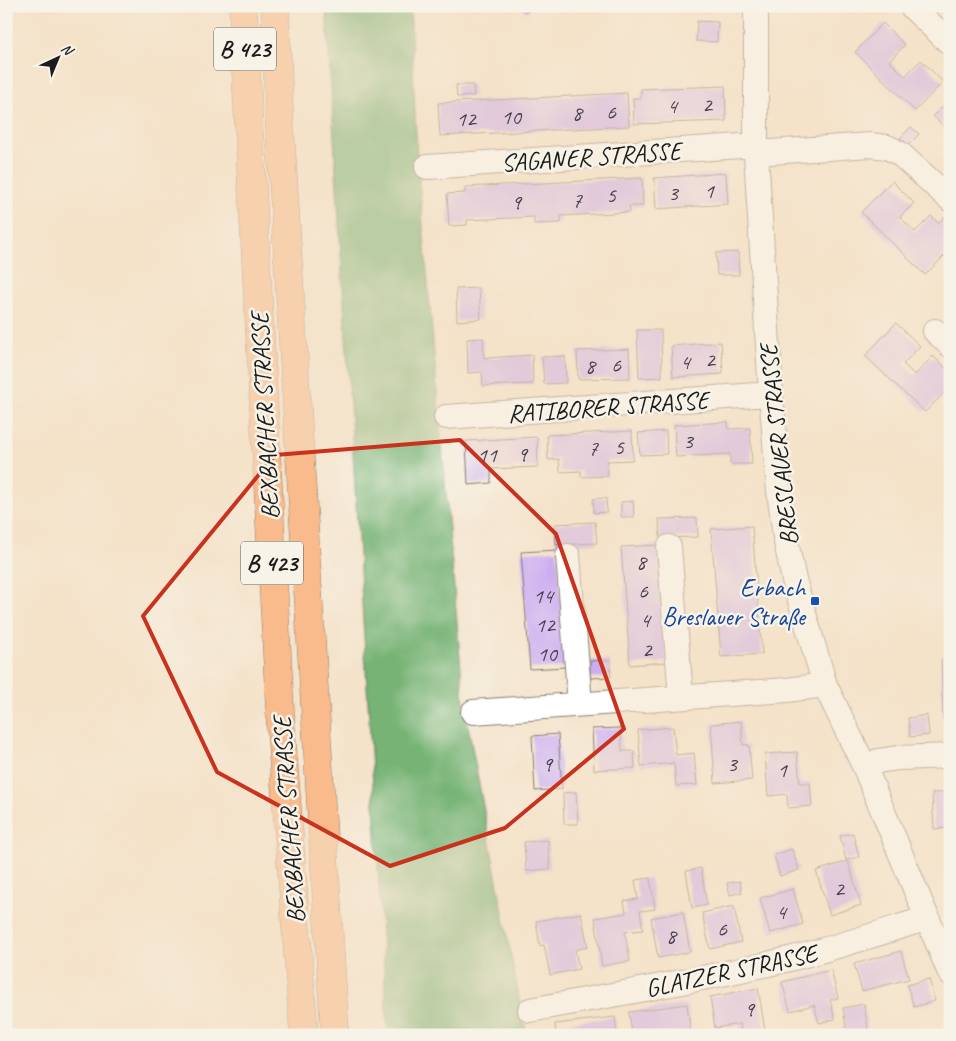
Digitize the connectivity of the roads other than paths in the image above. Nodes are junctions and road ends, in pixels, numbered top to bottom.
1 (244, 6) edge
2 (276, 6) edge
3 (758, 6) edge
4 (910, 6) edge
5 (950, 43) edge
6 (756, 149) junction
7 (427, 168) dead end
8 (950, 199) edge
9 (771, 394) junction
10 (446, 417) dead end
11 (669, 547) dead end
12 (568, 556) dead end
13 (825, 685) junction
14 (681, 697) junction
15 (580, 704) junction
16 (473, 712) dead end
17 (950, 756) edge
18 (865, 768) junction
19 (928, 918) junction
20 (950, 973) edge
21 (530, 1010) dead end
22 (304, 1035) edge
23 (335, 1035) edge

1 - 22 main road, BEXBACHER STRASSE / B 423
2 - 23 main road, BEXBACHER STRASSE
3 - 6 street, BRESLAUER STRASSE
4 - 5 street
6 - 7 street, SAGANER STRASSE
6 - 8 street, SAGANER STRASSE
6 - 9 street, BRESLAUER STRASSE
9 - 10 street, RATIBORER STRASSE
9 - 13 street, BRESLAUER STRASSE
11 - 14 street
12 - 15 street
13 - 14 street
13 - 18 street, BRESLAUER STRASSE
14 - 15 street
15 - 16 street
17 - 18 street
18 - 19 street, BRESLAUER STRASSE
19 - 20 street, BRESLAUER STRASSE
19 - 21 street, GLATZER STRASSE

